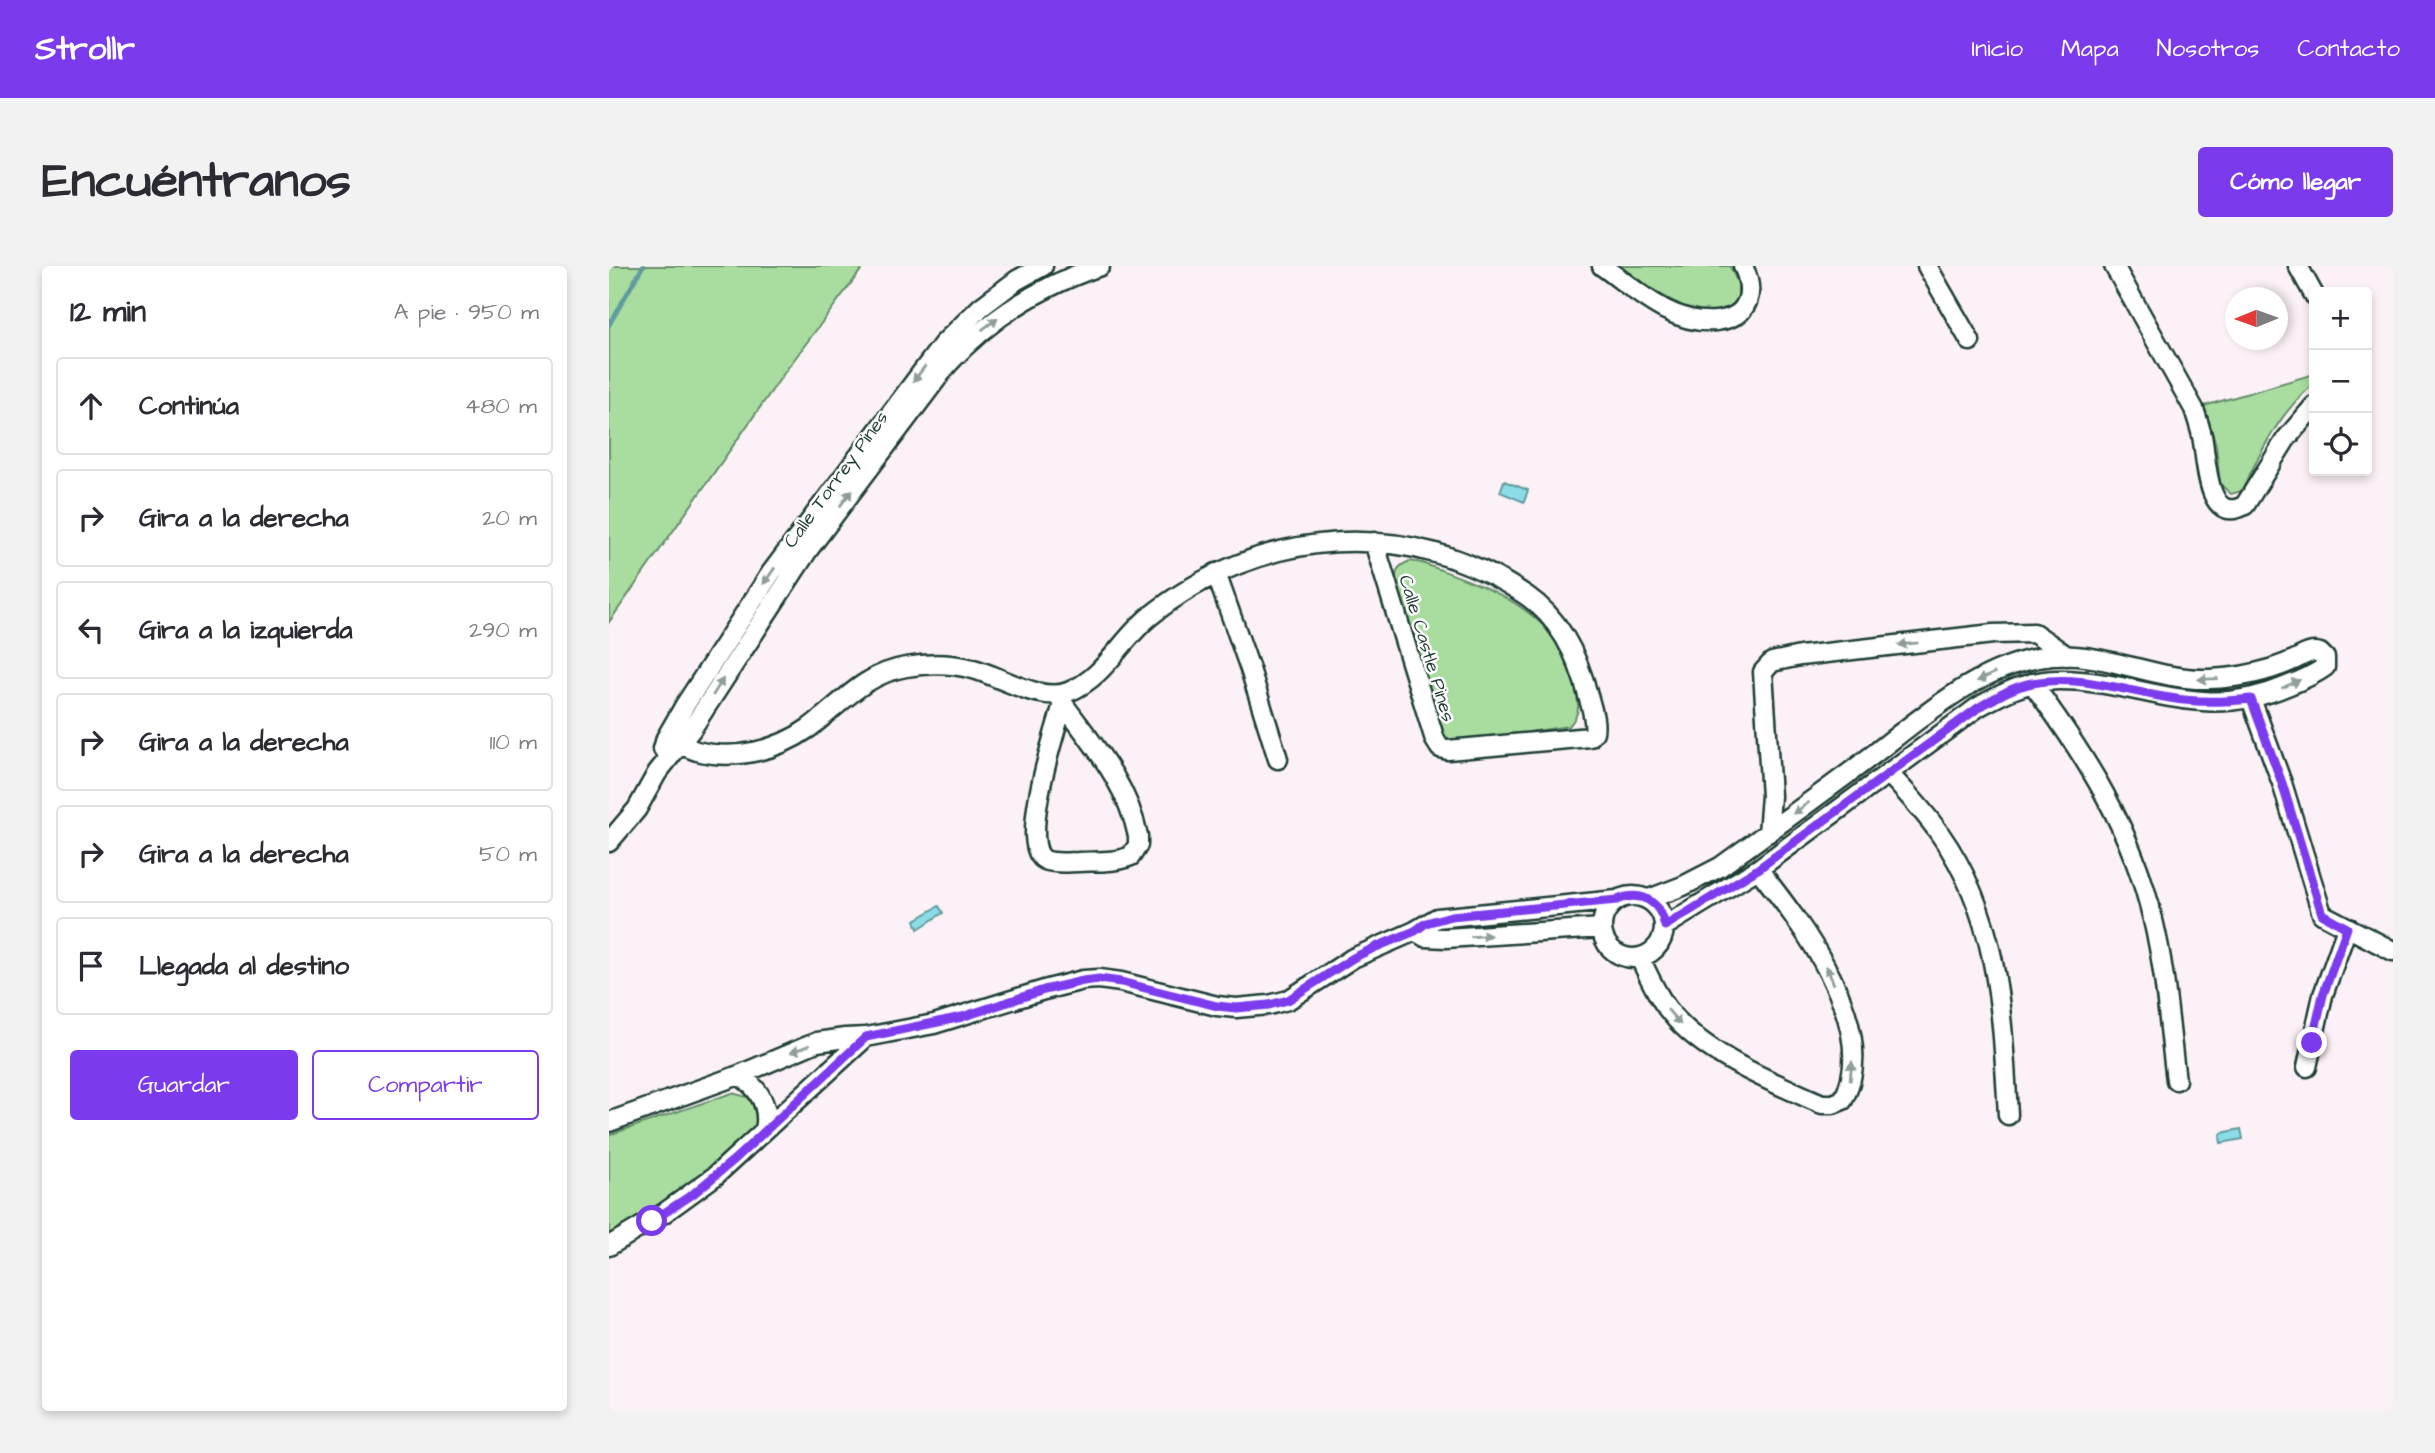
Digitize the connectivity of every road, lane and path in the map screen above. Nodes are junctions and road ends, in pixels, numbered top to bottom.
1 (1043, 266) edge
2 (1100, 266) edge
3 (1602, 266) edge
4 (1743, 266) edge
5 (1927, 266) edge
6 (2114, 266) edge
7 (2298, 266) edge
8 (2310, 287) edge
9 (1970, 341) dead end
10 (2309, 412) edge
11 (1374, 542) junction
12 (1216, 573) junction
13 (2067, 656) junction
14 (2032, 683) junction
15 (2251, 699) junction
16 (1060, 700) junction
17 (674, 741) junction
18 (1278, 759) dead end
19 (1888, 773) junction
20 (1768, 832) junction
21 (609, 842) edge
22 (1758, 869) junction
23 (1649, 899) junction
24 (1617, 900) junction
25 (1665, 926) junction
26 (1602, 928) junction
27 (2347, 928) junction
28 (1415, 931) junction
29 (2393, 951) edge
30 (1640, 958) junction
31 (866, 1037) junction
32 (2307, 1067) dead end
33 (739, 1075) junction
34 (2176, 1080) dead end
35 (2008, 1115) dead end
36 (609, 1122) edge
37 (765, 1130) junction
38 (609, 1246) edge

1 -> 17 street, Calle Torrey Pines
17 -> 2 street, Calle Torrey Pines
3 - 4 street
5 - 9 street
6 - 10 street
7 - 8 street
11 - 11 street, Calle Castle Pines
11 - 12 street, Calle Castle Pines
12 - 16 street, Calle Castle Pines
12 - 18 street
15 -> 13 street
13 -> 20 street
13 -> 20 street
14 - 15 street
14 - 19 street
14 - 34 street
15 - 27 street
16 - 16 street
16 - 17 street
17 - 21 street, Calle Torrey Pines
19 - 22 street
19 - 35 street
20 - 23 street
22 - 25 street
30 -> 22 street
23 - 24 street
23 - 25 street
24 - 26 street
24 - 28 street
25 - 30 street
28 -> 26 street
26 - 30 street
27 - 29 street
27 - 32 street
28 - 31 street
31 -> 33 street
31 - 37 street
33 - 36 street
33 - 37 street
37 - 38 street

